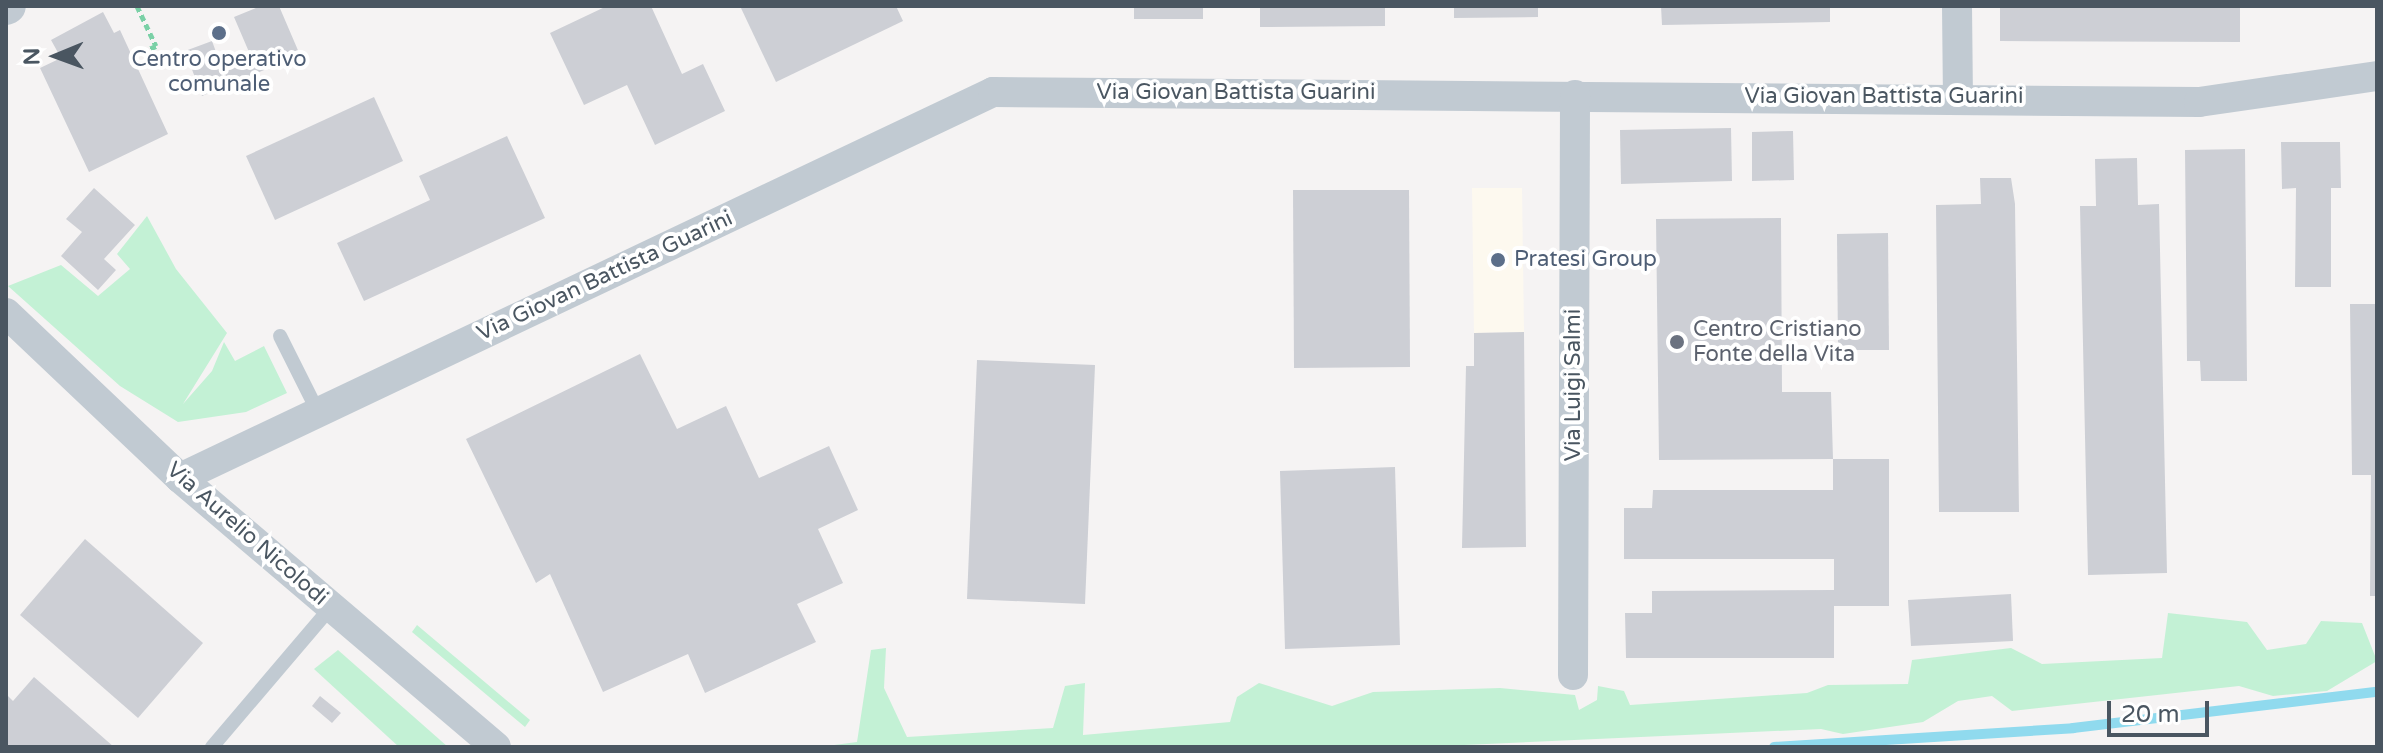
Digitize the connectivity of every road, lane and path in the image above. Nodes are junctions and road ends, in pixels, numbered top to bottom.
1 (137, 6) edge
2 (1957, 6) edge
3 (145, 51) dead end
4 (2377, 76) edge
5 (1575, 95) junction
6 (1958, 97) junction
7 (6, 313) edge
8 (280, 336) dead end
9 (318, 412) junction
10 (180, 478) junction
11 (331, 607) junction
12 (1573, 675) dead end
13 (212, 747) edge
14 (496, 747) edge

1 - 3 path
2 - 6 street
4 - 6 street, Via Giovan Battista Guarini
5 - 6 street, Via Giovan Battista Guarini
5 - 9 street, Via Giovan Battista Guarini
5 - 12 street, Via Luigi Salmi
7 - 10 street, Via Aurelio Nicolodi
8 - 9 lane
9 - 10 street, Via Giovan Battista Guarini
10 - 11 street, Via Aurelio Nicolodi
11 - 13 lane
11 - 14 street, Via Aurelio Nicolodi

